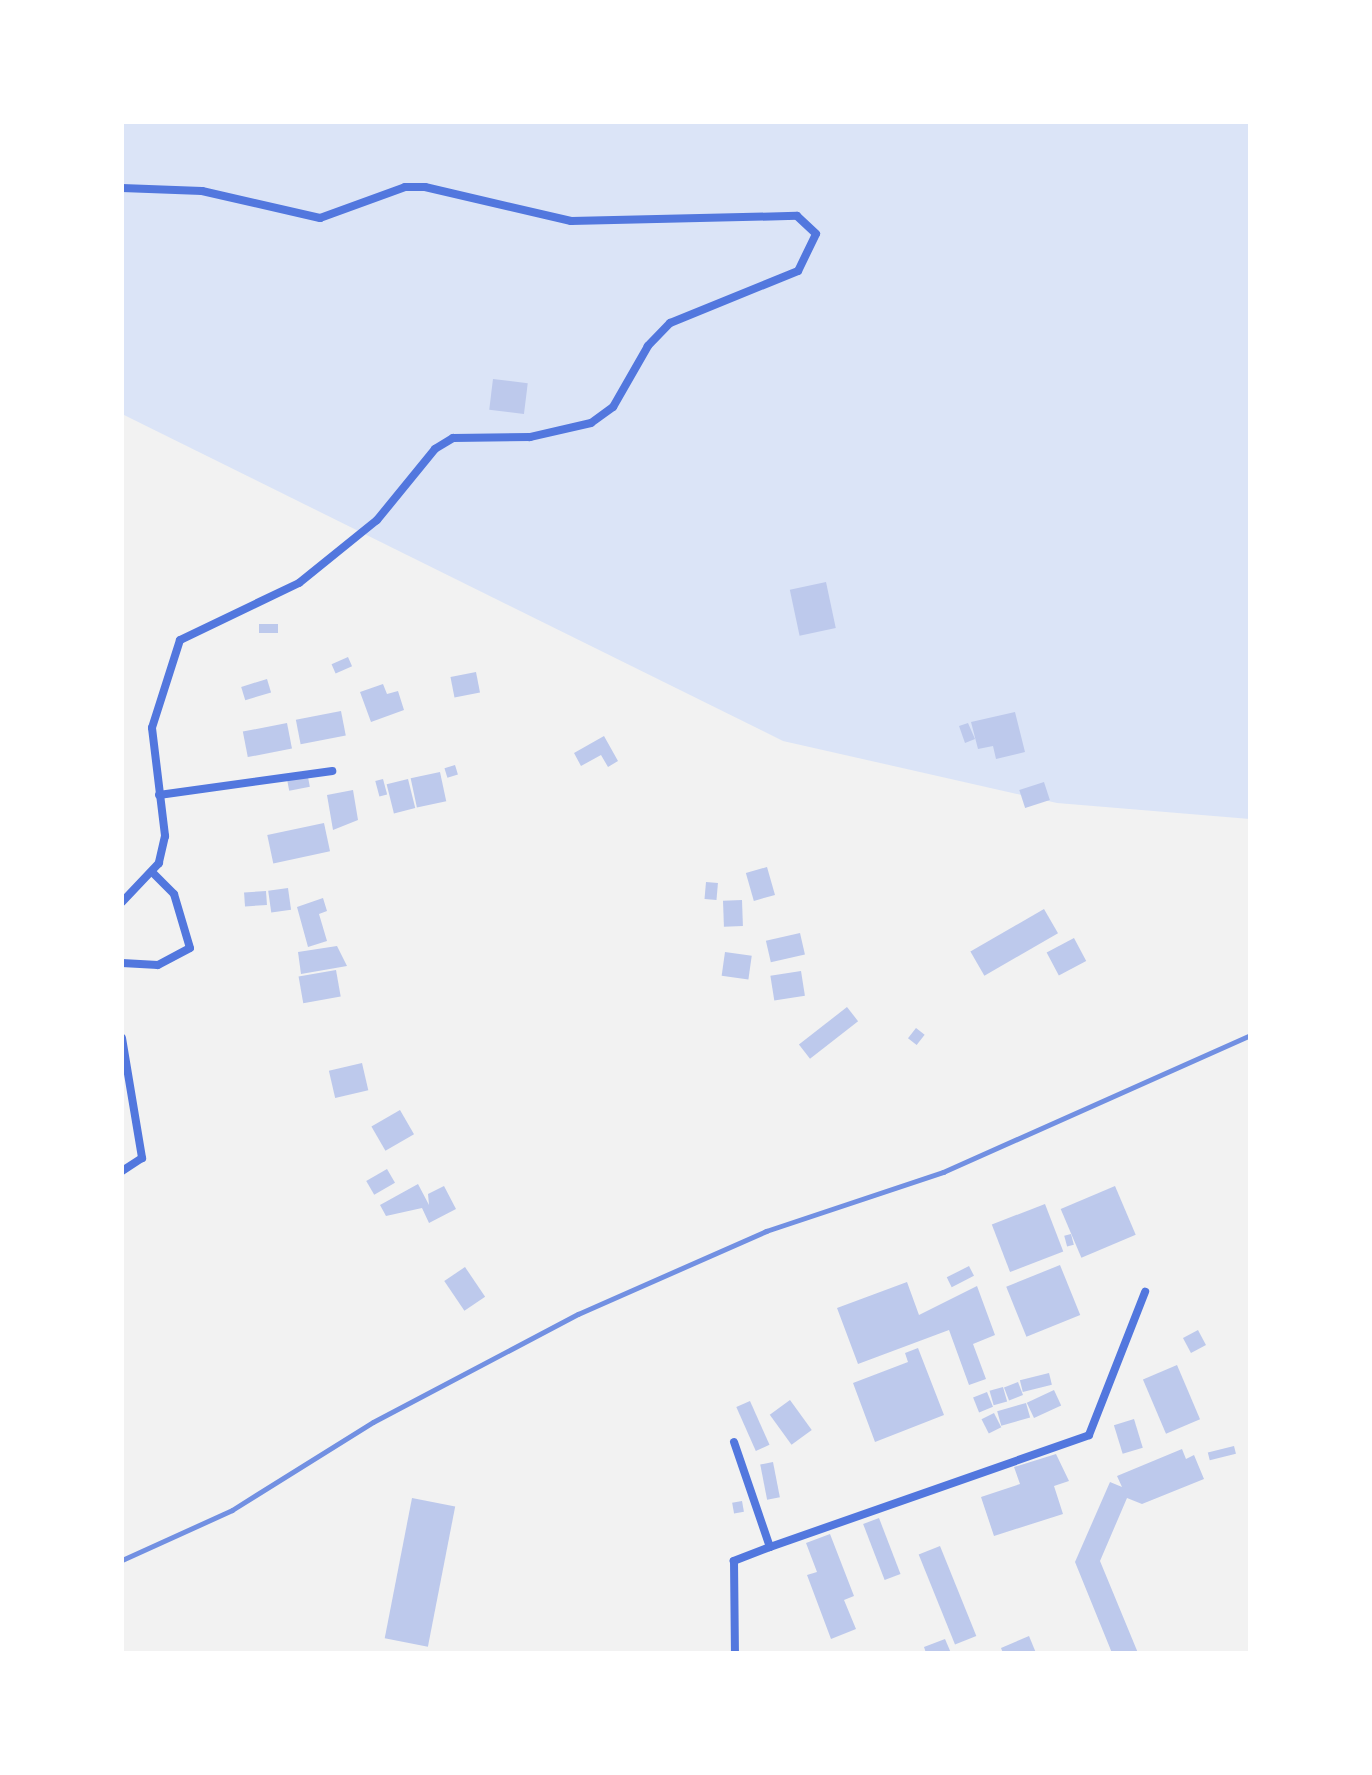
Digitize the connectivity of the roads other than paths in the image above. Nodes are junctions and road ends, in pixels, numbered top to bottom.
1 (122, 188) edge
2 (332, 771) dead end
3 (159, 795) junction
4 (153, 873) junction
5 (122, 902) edge
6 (122, 963) edge
7 (122, 1038) edge
8 (122, 1171) edge
9 (1145, 1292) dead end
10 (734, 1442) dead end
11 (770, 1547) junction
12 (735, 1653) edge

1 - 3 street
2 - 3 street
3 - 4 street
4 - 5 street
4 - 6 street
7 - 8 street
9 - 11 street
10 - 11 street
11 - 12 street

